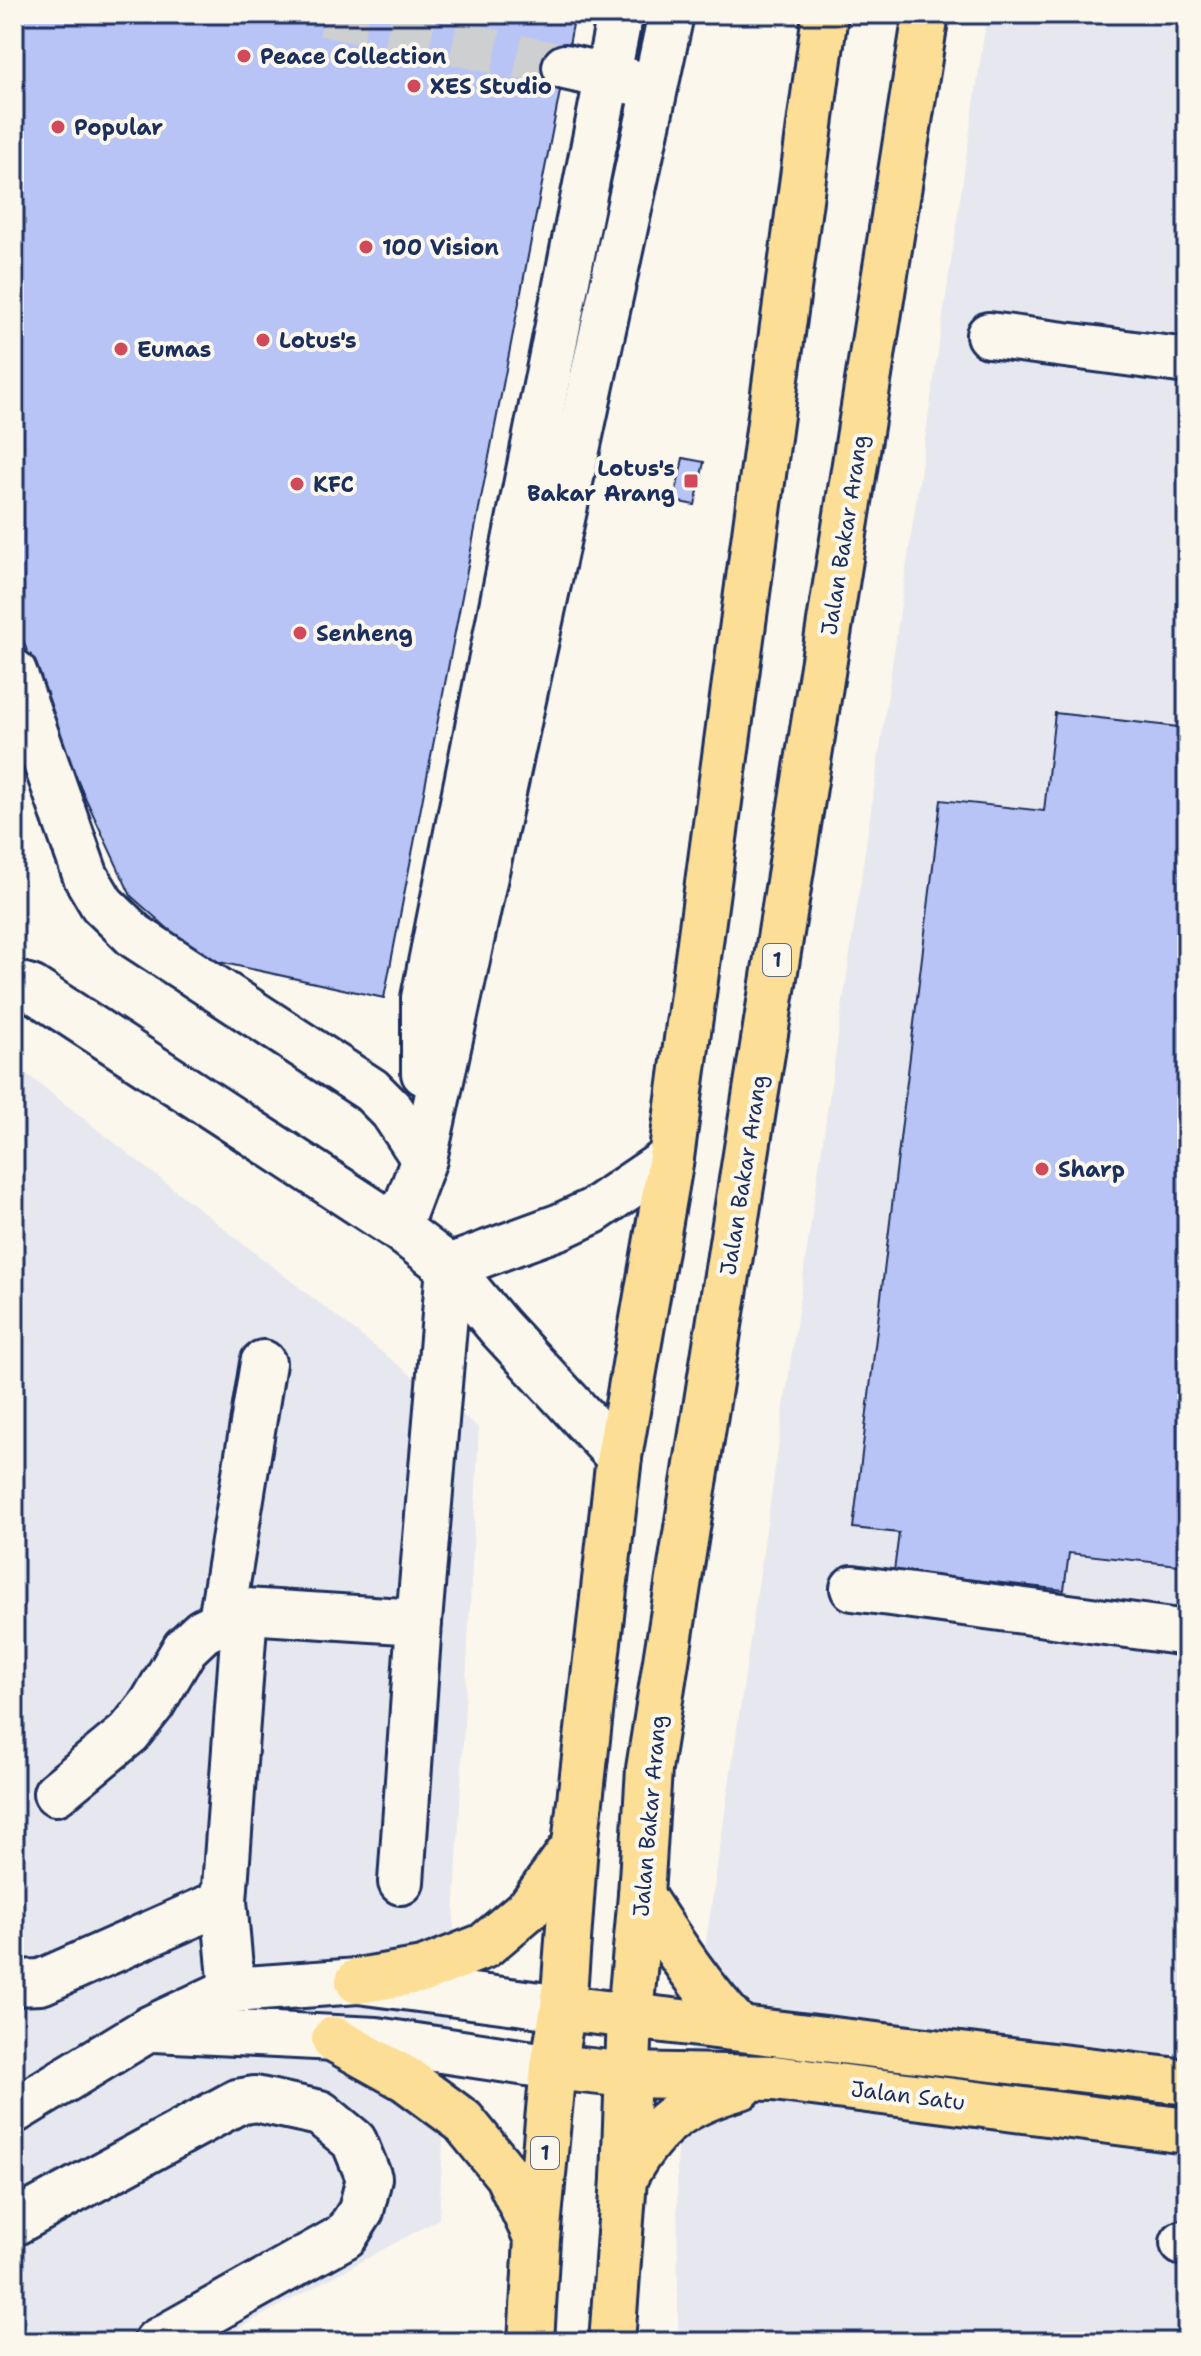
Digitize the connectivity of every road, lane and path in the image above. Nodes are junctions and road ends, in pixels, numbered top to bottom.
1 (620, 14) edge
2 (671, 14) edge
3 (825, 14) edge
4 (926, 14) edge
5 (565, 67) tunnel mouth
6 (608, 77) junction
7 (655, 87) junction
8 (989, 335) dead end
9 (1187, 361) edge
10 (541, 519) junction
11 (14, 672) edge
12 (23, 986) edge
13 (671, 1158) junction
14 (424, 1159) junction
15 (398, 1228) junction
16 (449, 1267) junction
17 (263, 1363) dead end
18 (619, 1457) junction
19 (853, 1588) dead end
20 (233, 1616) junction
21 (419, 1622) junction
22 (1187, 1633) edge
23 (56, 1793) dead end
24 (575, 1845) junction
25 (401, 1882) dead end
26 (641, 1895) junction
27 (224, 1901) junction
28 (358, 1981) junction
29 (14, 1983) edge
30 (232, 1990) junction
31 (563, 2008) junction
32 (630, 2015) junction
33 (739, 2028) junction
34 (149, 2029) junction
35 (334, 2039) junction
36 (553, 2067) junction
37 (628, 2075) junction
38 (774, 2078) junction
39 (1187, 2082) edge
40 (14, 2111) edge
41 (1187, 2131) edge
42 (624, 2179) junction
43 (14, 2223) edge
44 (537, 2239) junction
45 (156, 2342) edge
46 (531, 2342) edge
47 (612, 2342) edge

1 - 6 street
2 - 7 street
3 - 13 main road, 1
4 - 26 main road, Jalan Bakar Arang / 1
5 - 6 street
6 - 7 street
6 - 10 street
7 - 10 street
8 - 9 street
10 - 14 street
11 - 14 street
12 - 15 street
13 - 16 street
13 - 18 main road, 1
14 - 15 street
15 - 16 street
16 - 18 street
16 - 21 street
17 - 20 street
18 - 24 main road, 1
19 - 22 street
20 - 21 street
20 - 23 street
20 - 27 street
21 - 25 street
24 - 28 main road
24 - 31 main road, 1
26 - 32 main road, Jalan Bakar Arang / 1
26 - 33 main road
27 - 29 street
27 - 30 street
28 - 30 street
28 - 31 street
30 - 34 street
31 - 32 main road, Jalan Satu
31 - 36 main road, 1
32 - 33 main road, Jalan Satu
32 - 37 main road, Jalan Bakar Arang / 1
33 - 39 main road, Jalan Satu
34 - 35 street
34 - 40 street
35 - 36 street
35 - 44 main road
36 - 37 main road, Jalan Satu
36 - 44 main road, 1
37 - 38 main road, Jalan Satu
37 - 42 main road, Jalan Bakar Arang / 1
38 - 41 main road, Jalan Satu
38 - 42 main road
42 - 47 main road, Jalan Bakar Arang / 1
43 - 45 street
44 - 46 main road, 1

